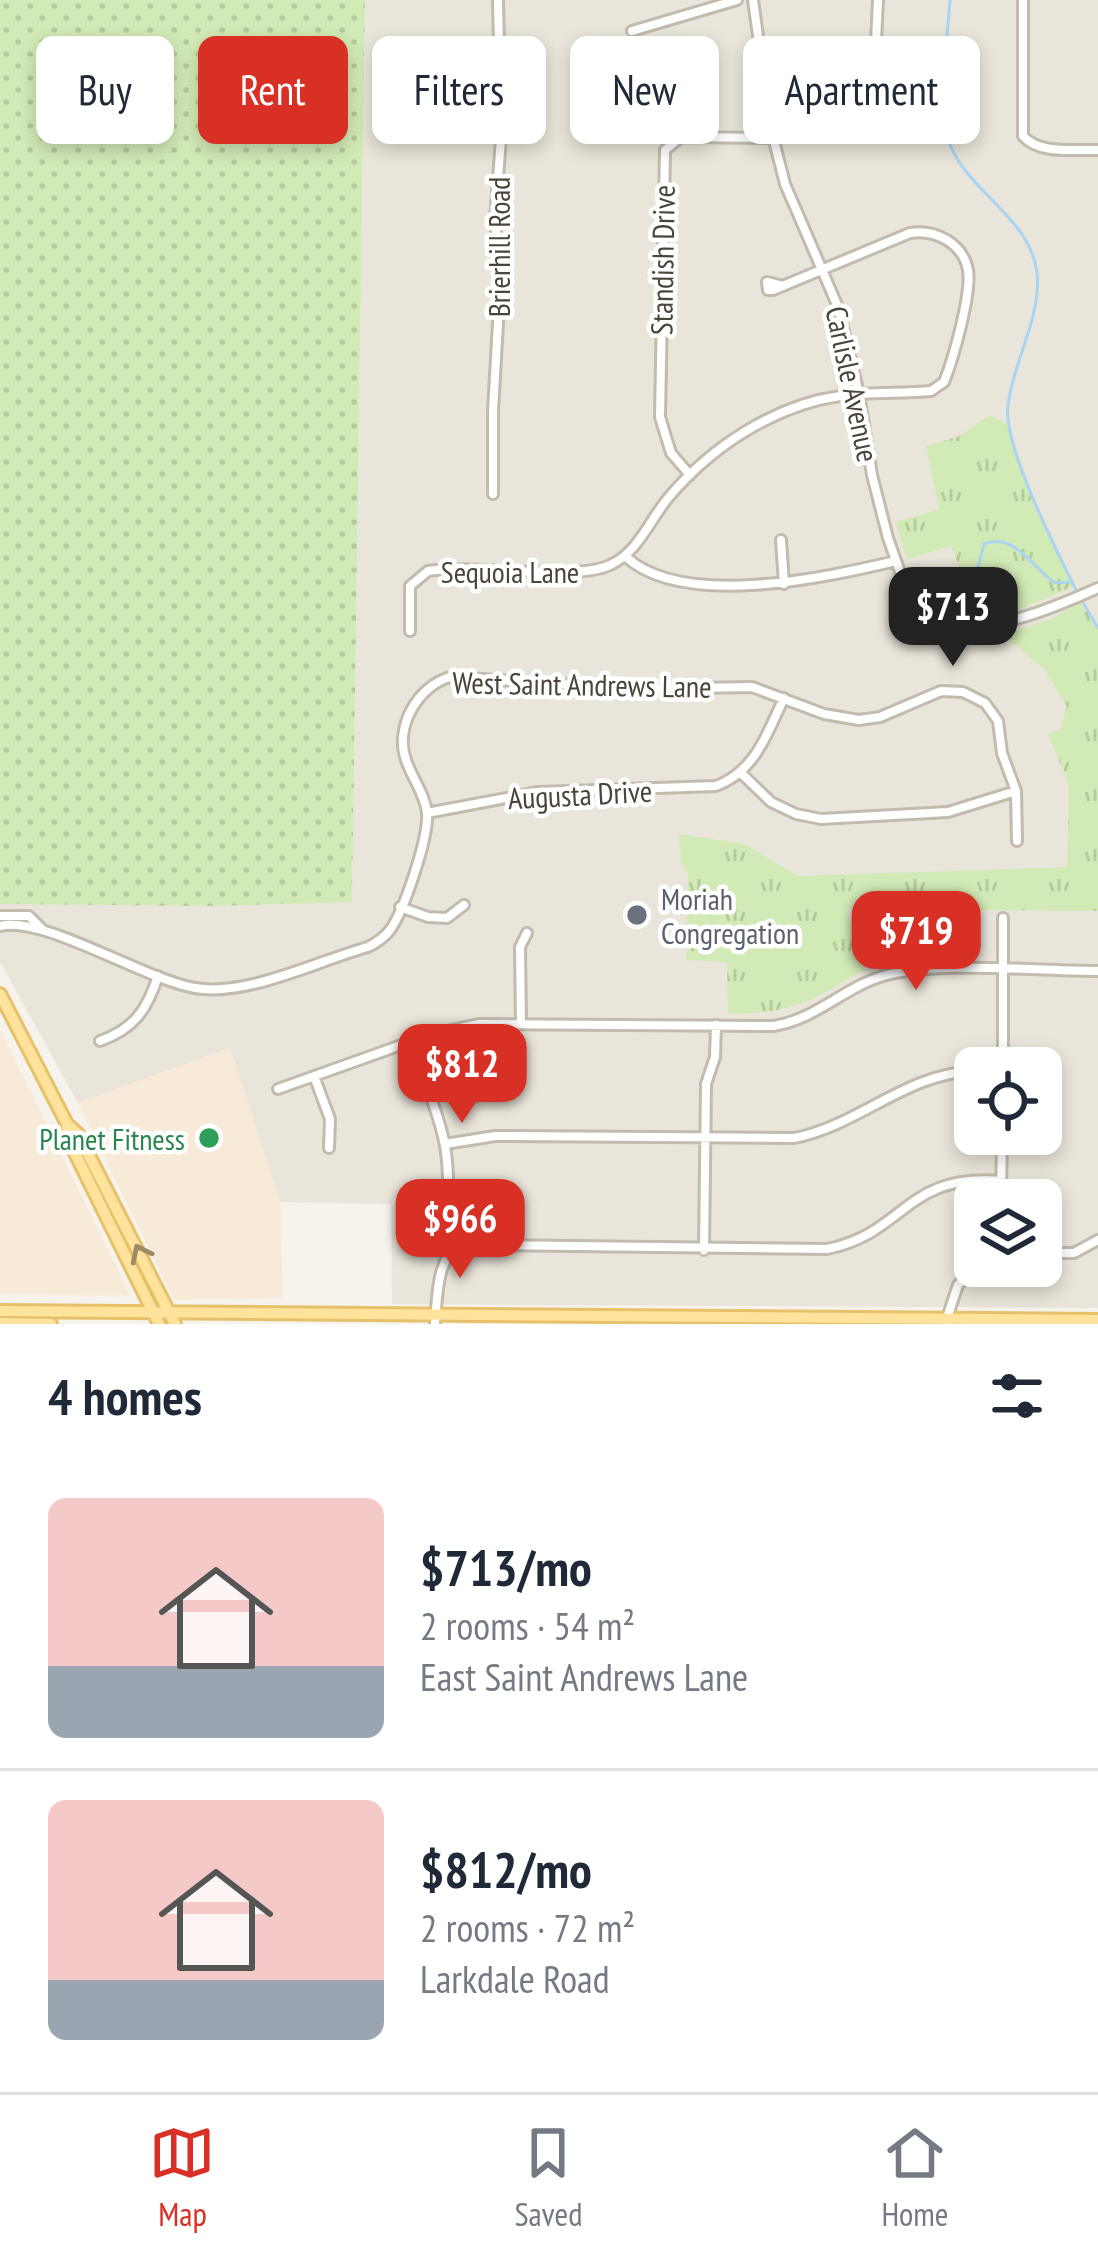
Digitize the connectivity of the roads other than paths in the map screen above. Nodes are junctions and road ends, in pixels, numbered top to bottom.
1 (498, 0) edge
2 (737, 0) edge
3 (753, 0) edge
4 (878, 0) edge
5 (1023, 0) edge
6 (632, 31) dead end
7 (759, 36) edge
8 (876, 36) edge
9 (743, 138) edge
10 (774, 144) edge
11 (1098, 149) edge
12 (823, 269) junction
13 (783, 286) dead end
14 (859, 394) junction
15 (690, 475) junction
16 (493, 494) dead end
17 (781, 540) dead end
18 (625, 556) junction
19 (896, 561) junction
20 (784, 584) junction
21 (1096, 590) edge
22 (410, 631) dead end
23 (784, 698) junction
24 (736, 776) junction
25 (1016, 791) junction
26 (427, 813) junction
27 (1016, 841) dead end
28 (464, 905) dead end
29 (400, 907) junction
30 (0, 916) edge
31 (1003, 918) dead end
32 (0, 926) edge
33 (43, 930) junction
34 (526, 933) dead end
35 (1004, 970) junction
36 (1098, 971) edge
37 (158, 976) junction
38 (0, 994) edge
39 (521, 1023) junction
40 (716, 1025) junction
41 (100, 1041) dead end
42 (411, 1042) junction
43 (1003, 1047) edge
44 (954, 1075) edge
45 (314, 1076) junction
46 (278, 1089) dead end
47 (67, 1124) junction
48 (706, 1138) junction
49 (446, 1144) junction
50 (329, 1148) dead end
51 (954, 1182) edge
52 (466, 1230) junction
53 (1098, 1240) edge
54 (704, 1250) junction
55 (1062, 1253) edge
56 (957, 1287) edge
57 (0, 1311) edge
58 (157, 1319) edge
59 (173, 1319) edge
60 (435, 1319) edge
61 (1098, 1320) edge
62 (946, 1321) edge
63 (1078, 1322) edge
64 (0, 1324) edge
65 (51, 1324) edge

1 - 16 street, Brierhill Road
2 - 6 street
3 - 7 street, Carlisle Avenue
4 - 8 street
5 - 11 street
9 - 15 street, Standish Drive
10 - 12 street, Carlisle Avenue
12 - 13 street
12 - 14 street, Carlisle Avenue
12 - 14 street
14 - 15 street
14 - 19 street, Carlisle Avenue
15 - 18 street
17 - 20 street
18 - 20 street
18 - 22 street, Sequoia Lane
19 - 20 street
19 - 21 street, Carlisle Avenue
23 - 24 street
23 - 25 street, West Saint Andrews Lane
23 - 26 street, West Saint Andrews Lane
24 - 25 street
24 - 26 street, Augusta Drive
25 - 27 street, West Saint Andrews Lane
26 - 29 street
28 - 29 street
29 - 37 street
30 - 33 street
31 - 35 street
32 - 33 street
33 - 37 street
34 - 39 street
35 - 36 street
35 - 40 street
35 - 43 street
37 - 41 street
38 - 47 main road
39 - 40 street
39 - 42 street
40 - 48 street
42 - 45 street
42 - 49 street
44 - 48 street
45 - 46 street
45 - 50 street
47 - 58 main road
59 -> 47 main road
48 - 49 street
48 - 54 street
49 - 52 street
51 - 54 street
52 - 54 street
52 - 60 street
53 - 55 street
56 - 62 street
57 - 58 main road
58 - 59 main road
59 - 60 main road
60 - 62 main road
61 - 63 main road
62 - 63 main road
64 - 65 main road

